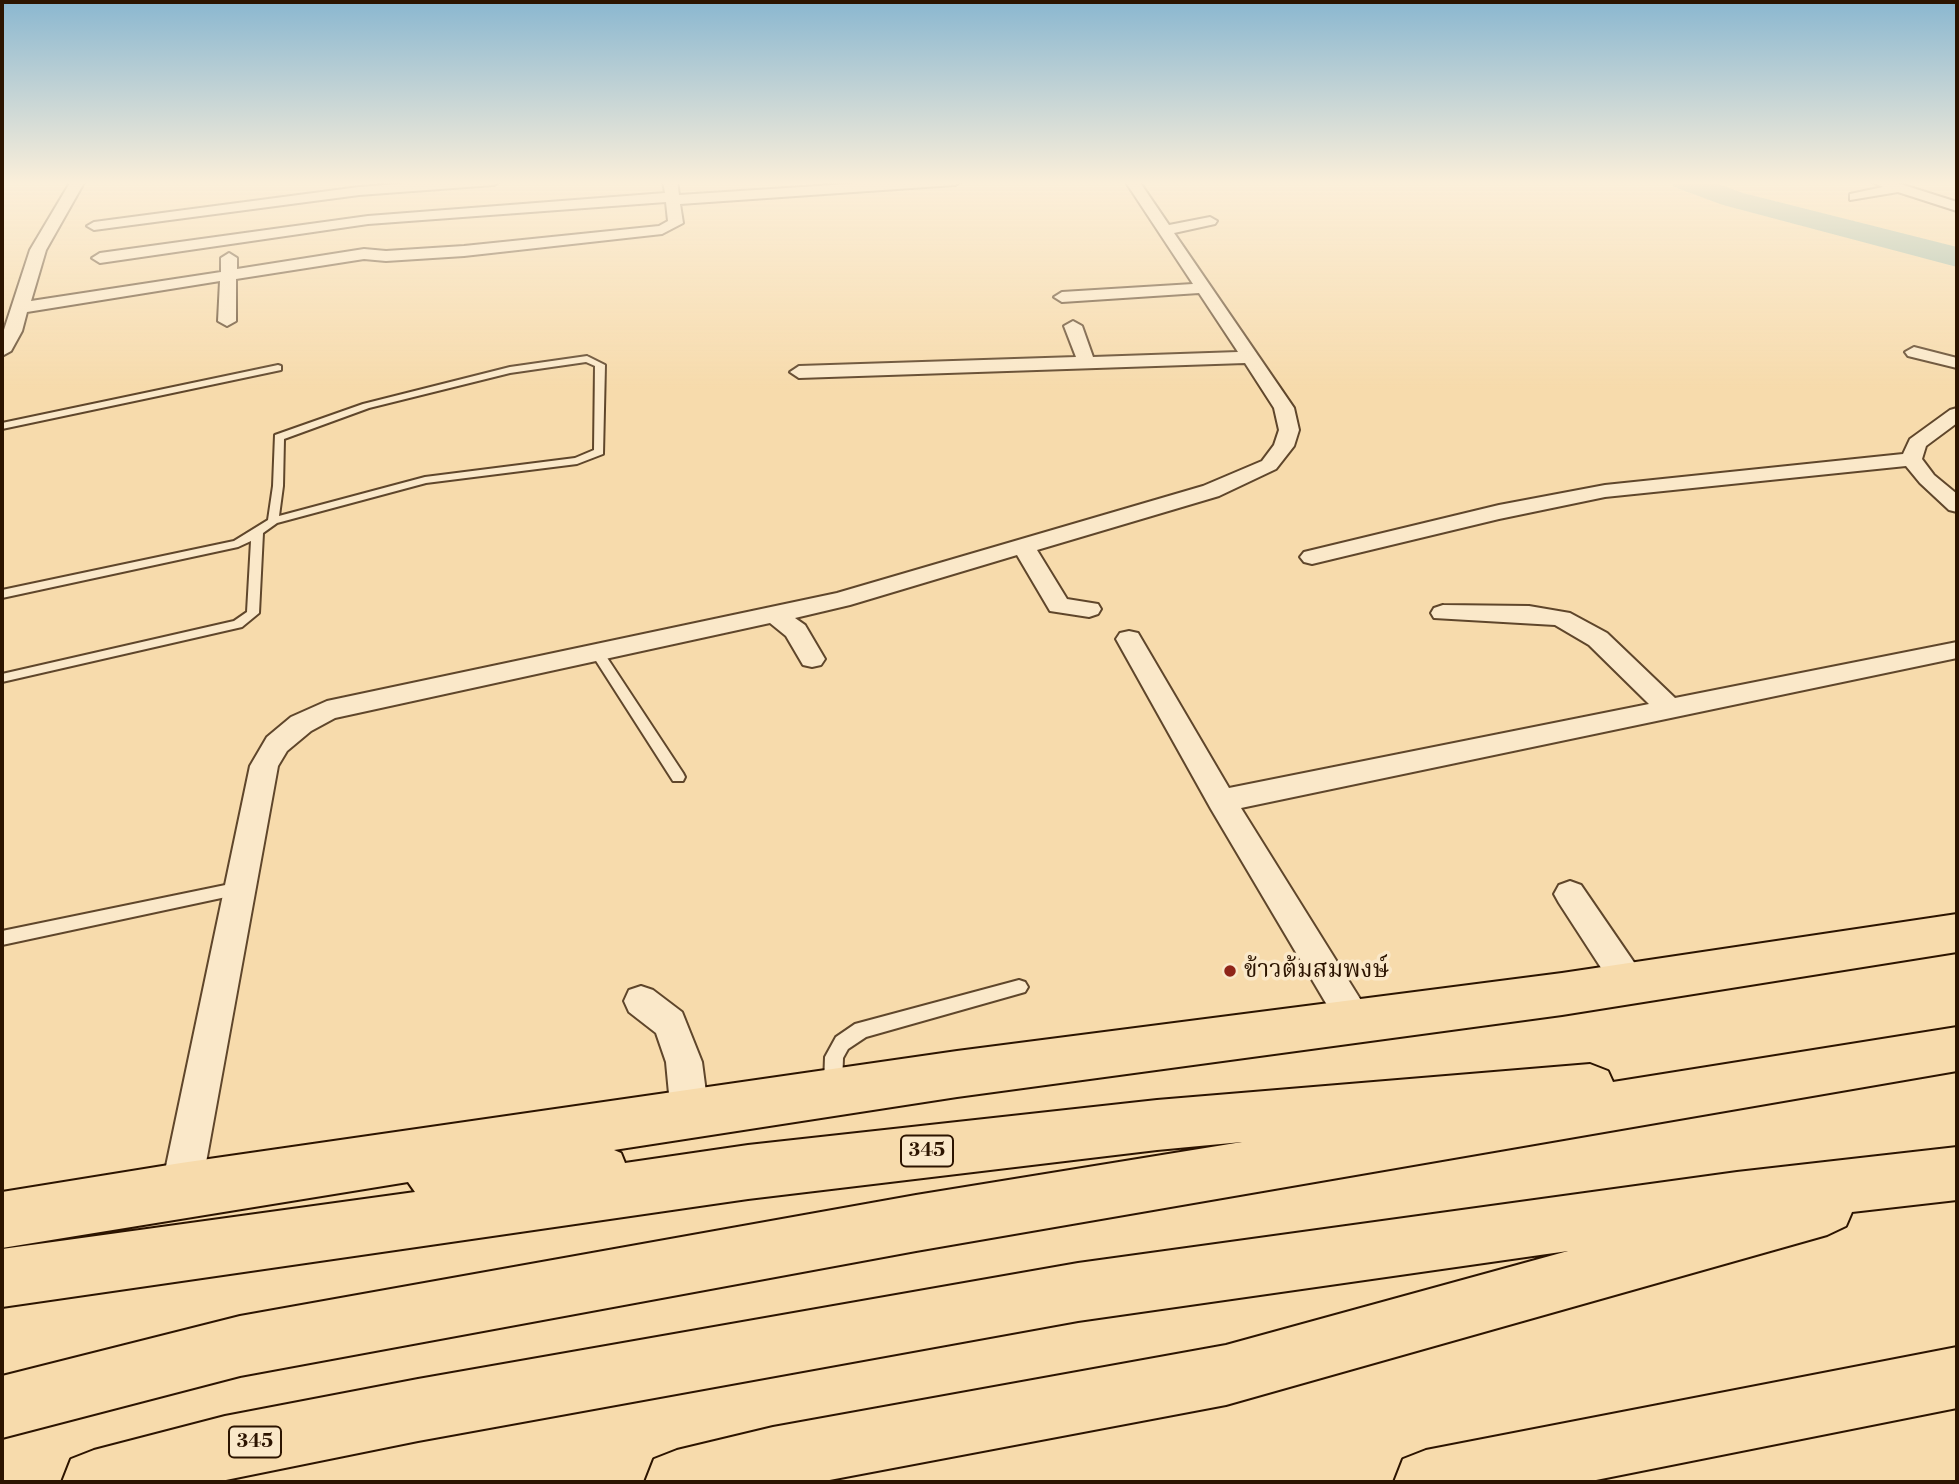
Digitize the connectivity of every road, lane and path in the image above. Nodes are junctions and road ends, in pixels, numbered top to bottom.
1 (40, 250) edge
2 (153, 250) edge
3 (230, 250) edge
4 (471, 250) edge
5 (1179, 250) edge
6 (100, 258) dead end
7 (227, 279) junction
8 (1206, 288) junction
9 (1062, 296) dead end
10 (18, 313) junction
11 (226, 321) dead end
12 (1073, 327) dead end
13 (2, 351) edge
14 (1914, 352) dead end
15 (1252, 357) junction
16 (1957, 363) edge
17 (1087, 364) junction
18 (278, 368) dead end
19 (799, 372) dead end
20 (1957, 414) edge
21 (2, 426) edge
22 (1912, 459) junction
23 (1957, 505) edge
24 (273, 521) junction
25 (257, 531) junction
26 (1023, 546) junction
27 (1312, 557) dead end
28 (2, 594) edge
29 (1089, 609) dead end
30 (1443, 613) dead end
31 (776, 615) junction
32 (1129, 639) dead end
33 (1957, 650) edge
34 (597, 653) junction
35 (812, 659) dead end
36 (2, 678) edge
37 (1668, 708) junction
38 (678, 777) dead end
39 (1221, 800) junction
40 (240, 887) junction
41 (1570, 894) dead end
42 (1957, 933) edge
43 (2, 938) edge
44 (1630, 984) junction
45 (1019, 987) dead end
46 (641, 1001) dead end
47 (1355, 1021) junction
48 (1957, 1049) edge
49 (1857, 1066) junction
50 (833, 1093) junction
51 (690, 1115) junction
52 (300, 1172) junction
53 (748, 1172) junction
54 (1950, 1174) edge
55 (181, 1189) junction
56 (4, 1221) edge
57 (2, 1278) edge
58 (1957, 1377) edge
59 (2, 1407) edge
60 (1524, 1474) edge
61 (94, 1482) edge
62 (677, 1482) edge
63 (1426, 1482) edge

1 - 10 street
2 - 6 street
3 - 7 street
4 - 7 street
5 - 8 street
7 - 10 street
7 - 11 street
8 - 9 street
8 - 15 street
10 - 13 street
12 - 17 street
14 - 16 street
15 - 17 street
15 - 26 street
17 - 19 street
18 - 21 lane
20 - 22 street
22 - 23 street
22 - 27 street
24 - 24 lane
24 - 25 lane
25 - 28 lane
25 - 36 lane
26 - 29 street
26 - 31 street
30 - 37 street
31 - 34 street
31 - 35 street
32 - 39 street
33 - 37 street
34 - 38 lane
34 - 40 street
37 - 39 street
39 - 47 street
40 - 43 lane
40 - 55 street
41 - 44 street
42 - 44 main road
44 - 47 main road
45 - 50 lane
46 - 51 street
47 - 50 main road
48 - 49 main road, 345
49 - 53 main road, 345
49 - 59 main road, 345
50 - 51 main road
51 - 52 main road
52 - 53 main road
52 - 55 main road
53 - 57 main road, 345
54 - 61 main road, 345
54 - 62 main road, 345
55 - 56 main road
58 - 60 main road
60 - 63 main road

